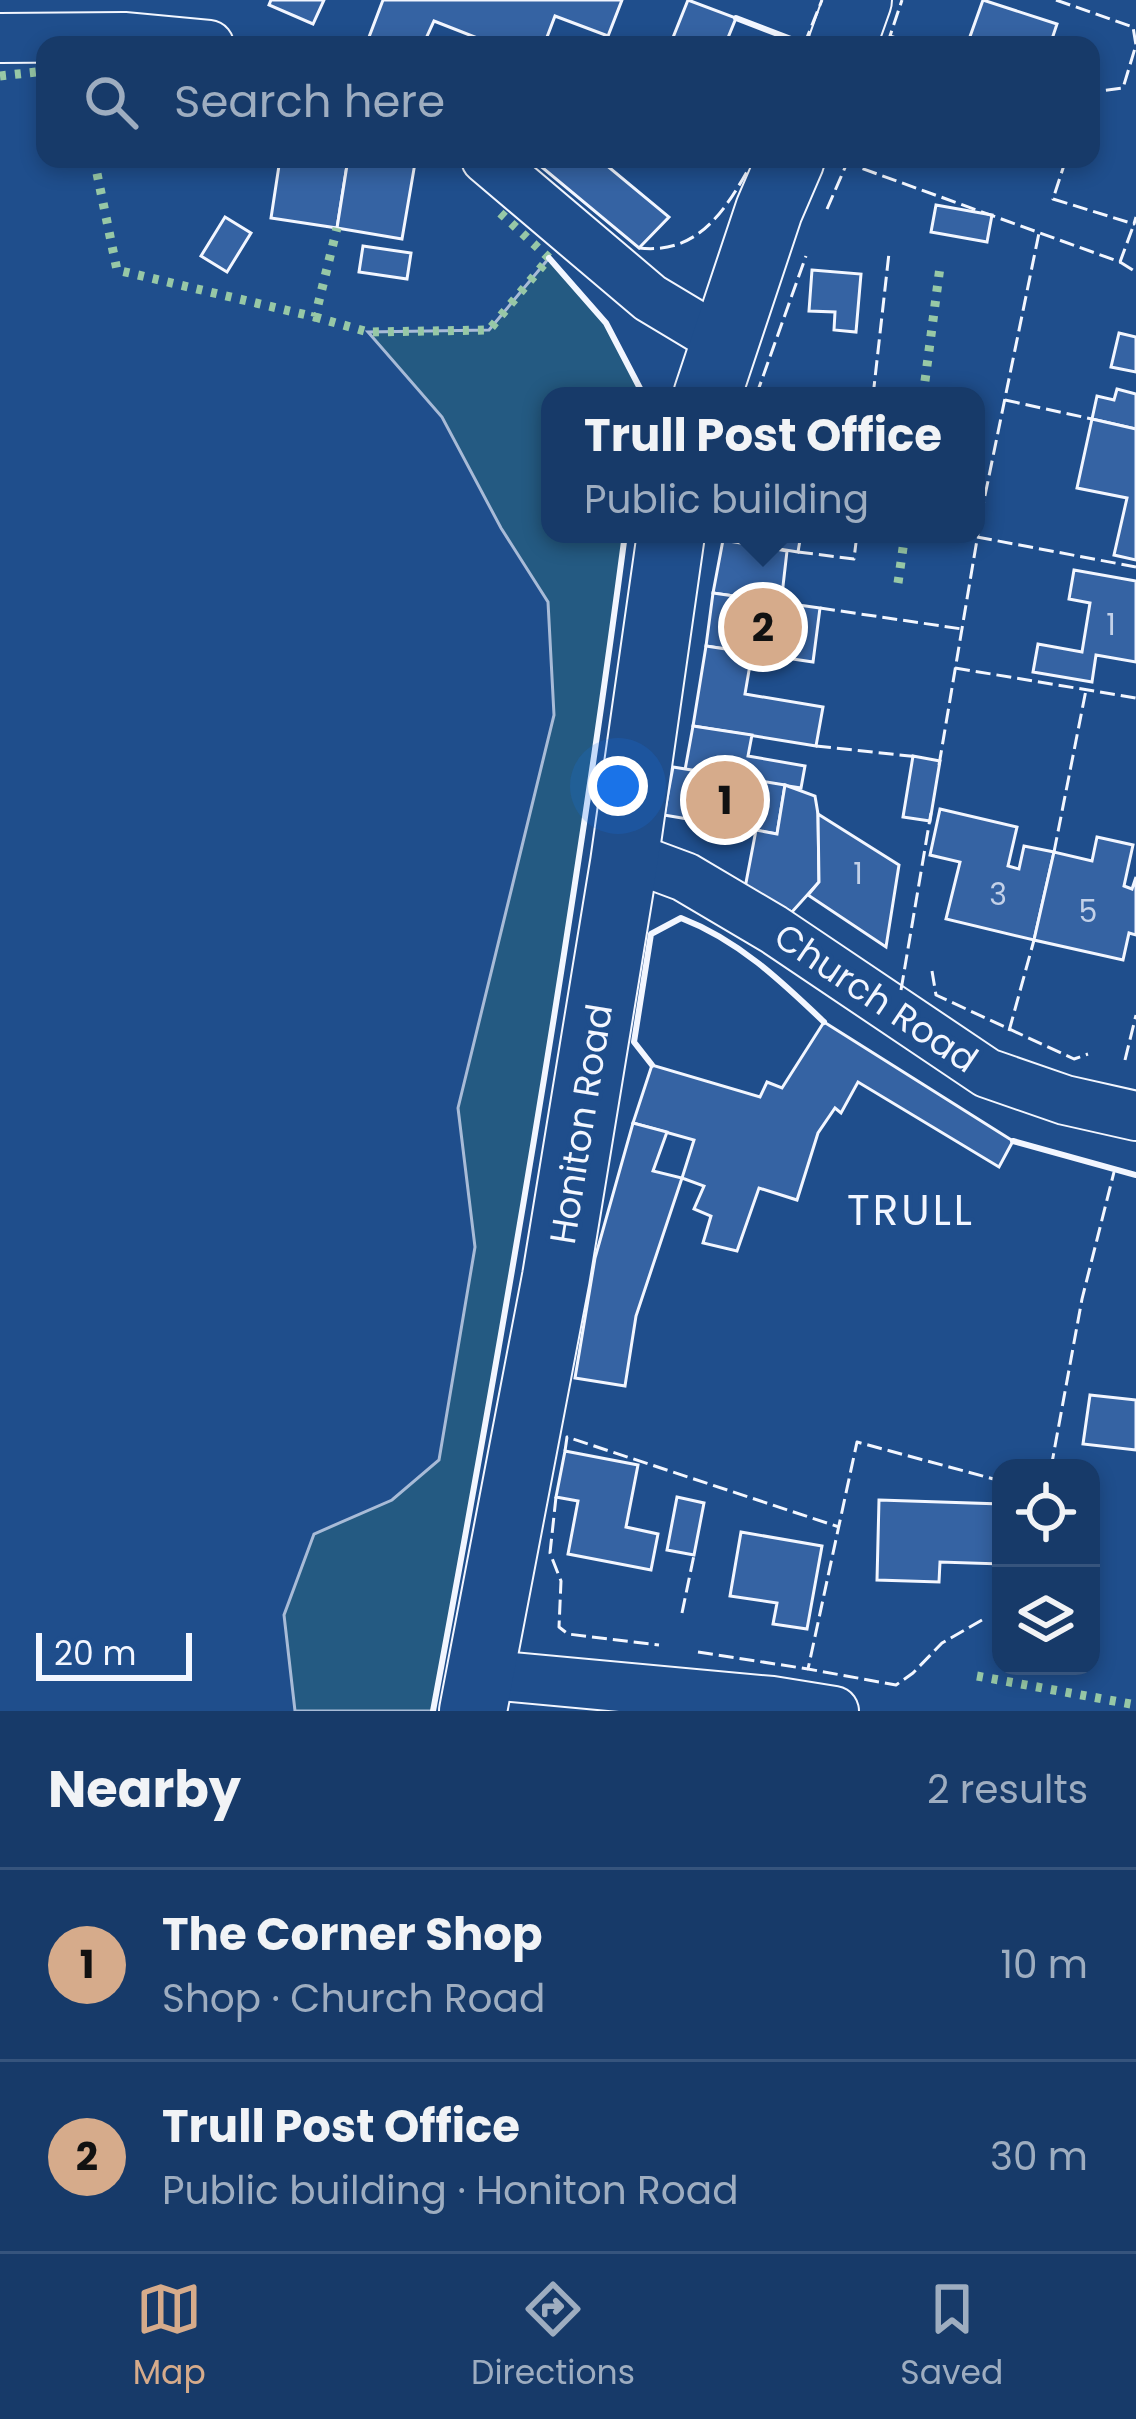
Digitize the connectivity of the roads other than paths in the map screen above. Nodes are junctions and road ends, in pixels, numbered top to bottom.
1 (858, 0) edge
2 (845, 36) edge
3 (0, 38) edge
4 (36, 38) edge
5 (497, 168) edge
6 (787, 168) edge
7 (716, 369) edge
8 (670, 543) edge
9 (624, 863) junction
10 (1136, 1116) edge
11 (476, 1693) edge
12 (834, 1711) edge

1 - 2 street
3 - 4 street
5 - 7 street
6 - 7 street
8 - 9 street, Honiton Road
9 - 10 street, Church Road
9 - 11 street, Honiton Road
11 - 12 street

